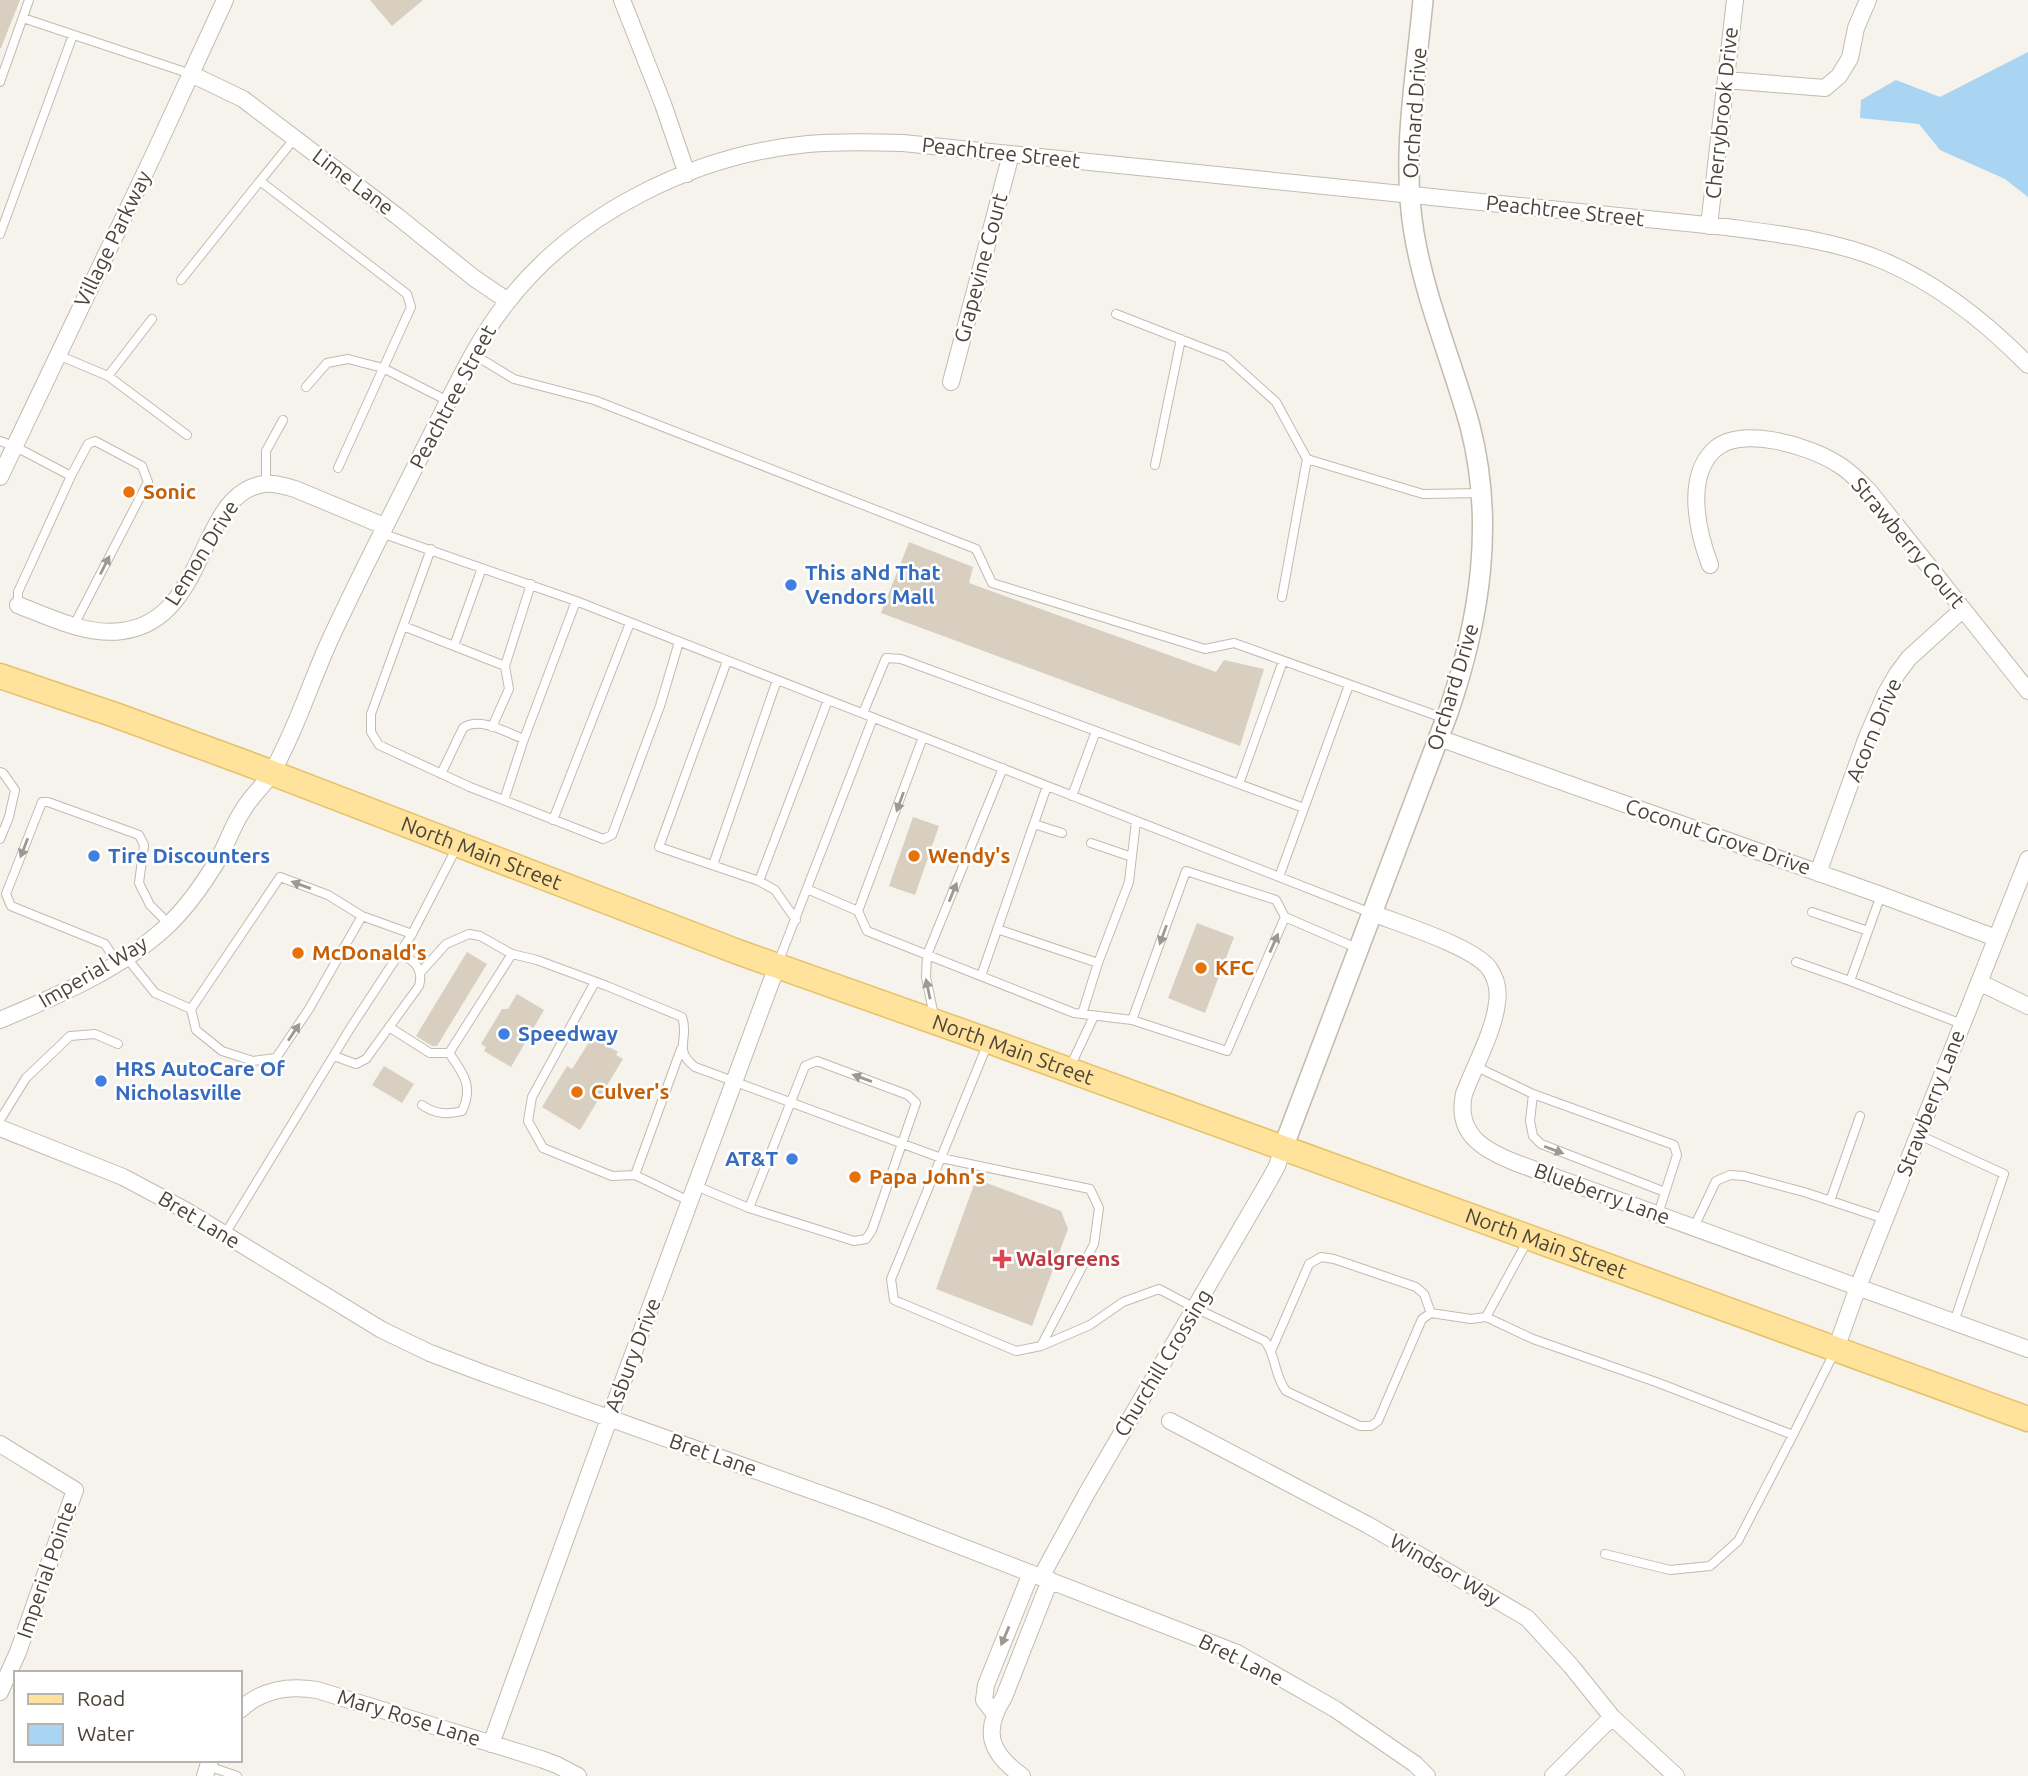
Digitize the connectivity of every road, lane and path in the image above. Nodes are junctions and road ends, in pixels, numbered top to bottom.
1 (29, 0) edge
2 (225, 0) edge
3 (622, 0) edge
4 (1423, 0) edge
5 (1735, 0) edge
6 (1868, 0) edge
7 (23, 18) junction
8 (73, 35) junction
9 (191, 74) junction
10 (1726, 80) junction
11 (0, 82) edge
12 (295, 138) junction
13 (1011, 154) junction
14 (687, 174) junction
15 (260, 181) junction
16 (1410, 196) junction
17 (1709, 226) junction
18 (0, 234) edge
19 (181, 281) dead end
20 (508, 302) junction
21 (1116, 314) dead end
22 (152, 319) dead end
23 (1181, 339) junction
24 (473, 354) junction
25 (58, 355) junction
26 (2028, 365) edge
27 (383, 368) junction
28 (108, 376) junction
29 (951, 382) dead end
30 (306, 387) dead end
31 (448, 401) junction
32 (282, 420) dead end
33 (187, 435) dead end
34 (7, 443) edge
35 (1307, 459) junction
36 (1155, 466) dead end
37 (338, 468) dead end
38 (71, 476) junction
39 (0, 477) edge
40 (266, 484) junction
41 (1482, 493) junction
42 (383, 530) junction
43 (431, 549) junction
44 (1710, 565) dead end
45 (482, 568) junction
46 (531, 584) junction
47 (1282, 597) dead end
48 (576, 601) junction
49 (18, 606) joint
50 (1963, 608) junction
51 (630, 623) junction
52 (74, 625) junction
53 (403, 626) junction
54 (679, 642) junction
55 (454, 646) junction
56 (727, 661) junction
57 (1283, 661) junction
58 (505, 666) junction
59 (0, 676) edge
60 (777, 680) junction
61 (1349, 685) junction
62 (2028, 691) edge
63 (828, 700) junction
64 (863, 713) junction
65 (873, 718) junction
66 (1446, 719) junction
67 (492, 727) junction
68 (1096, 731) junction
69 (923, 737) junction
70 (1439, 738) junction
71 (524, 739) junction
72 (1003, 768) junction
73 (0, 772) edge
74 (271, 773) junction
75 (441, 774) junction
76 (1239, 784) junction
77 (1047, 786) junction
78 (1072, 796) junction
79 (504, 800) junction
80 (1304, 808) junction
81 (554, 820) junction
82 (1136, 821) junction
83 (1034, 824) junction
84 (1062, 834) dead end
85 (0, 839) edge
86 (458, 844) junction
87 (1091, 844) dead end
88 (1132, 857) junction
89 (2028, 859) edge
90 (713, 865) junction
91 (1818, 873) junction
92 (1279, 877) junction
93 (759, 881) junction
94 (807, 890) junction
95 (1881, 895) junction
96 (859, 911) junction
97 (1812, 912) dead end
98 (1372, 913) junction
99 (362, 916) junction
100 (1285, 917) junction
101 (796, 920) junction
102 (169, 924) junction
103 (997, 929) junction
104 (1868, 931) junction
105 (412, 933) junction
106 (1996, 938) junction
107 (1359, 948) junction
108 (400, 953) junction
109 (512, 954) junction
110 (927, 955) junction
111 (122, 960) junction
112 (1796, 962) dead end
113 (1098, 963) junction
114 (777, 966) junction
115 (420, 973) junction
116 (981, 976) junction
117 (1850, 981) junction
118 (595, 982) junction
119 (1979, 982) junction
120 (2028, 1006) edge
121 (191, 1009) junction
122 (1082, 1014) junction
123 (1094, 1016) junction
124 (0, 1020) edge
125 (1132, 1020) junction
126 (936, 1022) junction
127 (1962, 1024) junction
128 (389, 1027) junction
129 (989, 1041) junction
130 (118, 1044) dead end
131 (681, 1046) junction
132 (449, 1053) junction
133 (334, 1056) junction
134 (1474, 1066) junction
135 (1069, 1070) junction
136 (736, 1082) junction
137 (1533, 1094) junction
138 (790, 1102) junction
139 (422, 1105) dead end
140 (1860, 1116) dead end
141 (0, 1120) edge
142 (0, 1128) edge
143 (1919, 1135) junction
144 (902, 1142) junction
145 (1283, 1148) junction
146 (941, 1158) junction
147 (635, 1175) junction
148 (1665, 1192) junction
149 (693, 1194) junction
150 (1830, 1201) junction
151 (749, 1208) junction
152 (1658, 1214) junction
153 (1886, 1220) junction
154 (1693, 1227) junction
155 (225, 1234) junction
156 (1530, 1238) junction
157 (1858, 1287) junction
158 (1195, 1308) junction
159 (1432, 1313) junction
160 (1486, 1317) junction
161 (1954, 1322) junction
162 (1041, 1346) junction
163 (1272, 1349) junction
164 (1836, 1349) junction
165 (2028, 1349) edge
166 (609, 1419) junction
167 (2028, 1419) edge
168 (1170, 1421) dead end
169 (1793, 1435) junction
170 (0, 1444) edge
171 (1605, 1554) dead end
172 (1041, 1577) junction
173 (0, 1692) edge
174 (242, 1708) edge
175 (1612, 1717) junction
176 (491, 1744) junction
177 (208, 1767) edge
178 (237, 1776) edge
179 (578, 1776) edge
180 (1022, 1776) edge
181 (1427, 1776) edge
182 (1553, 1776) edge
183 (1676, 1776) edge

1 - 7 lane
2 - 9 street, Village Parkway
3 - 14 street
4 - 16 street, Orchard Drive
5 - 10 street, Cherrybrook Drive
6 - 10 street
7 - 8 lane
7 - 11 lane
8 - 9 lane
8 - 18 lane
9 - 12 street, Lime Lane
9 - 25 street, Village Parkway
10 - 17 street, Cherrybrook Drive
12 - 15 lane
12 - 20 street, Lime Lane
13 - 14 street, Peachtree Street
13 - 16 street, Peachtree Street
13 - 29 street, Grapevine Court
14 - 20 street, Peachtree Street
15 - 19 lane
15 - 27 lane
16 - 17 street, Peachtree Street
16 - 41 street, Orchard Drive
17 - 26 street, Peachtree Street
20 - 24 street, Peachtree Street
21 - 23 lane
22 - 28 lane
23 - 35 lane
23 - 36 lane
24 - 31 street, Peachtree Street
24 - 57 lane
25 - 28 lane
25 - 34 street, Village Parkway
27 - 30 lane
27 - 31 lane
27 - 37 lane
28 - 33 lane
31 - 42 street, Peachtree Street
32 - 40 lane
34 - 38 lane
34 - 39 street, Village Parkway
35 - 41 lane
35 - 47 lane
38 - 49 lane
52 -> 38 lane
40 - 42 street
40 - 52 street, Lemon Drive
41 - 66 street, Orchard Drive
42 - 43 lane
42 - 74 street, Peachtree Street
43 - 45 lane
43 - 53 lane
44 - 50 street, Strawberry Court
45 - 46 lane
45 - 55 lane
46 - 48 lane
46 - 58 lane
48 - 51 lane
48 - 71 lane
49 - 52 street, Lemon Drive
50 - 62 street, Strawberry Court
50 - 91 street, Acorn Drive
51 - 54 lane
51 - 81 lane
53 - 55 lane
53 - 75 lane
54 - 56 lane
54 - 81 lane
55 - 58 lane
56 - 60 lane
56 - 90 lane
57 - 61 lane
57 - 76 lane
58 - 67 lane
59 - 74 main road, North Main Street
60 - 63 lane
60 - 90 lane
61 - 66 lane
61 - 80 lane
63 - 64 lane
63 - 93 lane
64 - 65 lane
64 - 68 lane
65 - 69 lane
65 - 94 lane
66 - 70 street, Orchard Drive
67 - 71 lane
67 - 75 lane
68 - 76 lane
68 - 78 lane
69 - 72 lane
69 -> 96 lane
70 - 91 street, Coconut Grove Drive
70 - 98 street, Orchard Drive
71 - 79 lane
72 - 77 lane
110 -> 72 lane
73 - 85 lane
74 - 86 main road, North Main Street
74 - 102 street, Imperial Way
75 - 79 lane
76 - 80 lane
77 - 78 lane
77 - 83 lane
78 - 82 lane
79 - 81 lane
80 - 92 lane
82 - 88 lane
82 - 92 lane
83 - 84 lane
83 - 103 lane
86 - 105 lane
86 - 114 main road, North Main Street
87 - 88 lane
88 - 113 lane
89 - 106 street, Strawberry Lane
90 - 93 lane
91 - 95 street, Coconut Grove Drive
92 - 98 lane
93 - 101 lane
94 - 96 lane
94 - 101 lane
95 - 104 lane
95 - 106 street, Coconut Grove Drive
96 - 110 lane
97 - 104 lane
98 - 107 street, Orchard Drive
98 - 134 street, Blueberry Lane
99 - 105 lane
99 -> 121 lane
121 -> 99 lane
100 - 107 lane
125 -> 100 lane
100 -> 125 lane
101 - 114 lane
102 - 111 street, Imperial Way
102 -> 111 lane
103 - 113 lane
103 - 116 lane
104 - 117 lane
105 - 108 lane
106 - 119 street, Strawberry Lane
107 - 145 street, Orchard Drive
108 - 115 lane
108 - 133 lane
109 - 115 lane
109 - 118 lane
109 - 132 lane
110 - 116 lane
126 -> 110 lane
111 - 121 lane
111 - 124 street, Imperial Way
112 - 117 lane
113 - 122 lane
114 - 126 main road, North Main Street
114 - 136 street, Asbury Drive
115 - 128 lane
116 - 122 lane
117 - 127 lane
118 - 131 lane
118 - 147 lane
119 - 120 street
119 - 127 street, Strawberry Lane
122 - 123 lane
123 - 125 lane
123 - 135 lane
126 - 129 main road, North Main Street
127 - 143 street, Strawberry Lane
128 - 132 lane
128 - 133 lane
129 - 135 main road, North Main Street
129 - 146 lane
130 - 141 lane
131 - 136 lane
131 - 147 lane
132 - 139 lane
133 - 155 lane
134 - 137 lane
134 - 152 street, Blueberry Lane
135 - 145 main road, North Main Street
136 - 138 lane
136 - 149 street, Asbury Drive
137 -> 148 lane
137 - 148 lane
138 - 144 lane
144 -> 138 lane
138 - 151 lane
140 - 150 lane
142 - 155 street, Bret Lane
143 - 153 street, Strawberry Lane
143 - 161 lane
144 - 146 lane
144 - 151 lane
145 - 156 main road, North Main Street
145 - 158 street, Churchill Crossing
146 - 162 lane
146 - 162 lane
147 - 149 lane
148 - 152 lane
149 - 151 lane
149 - 166 street, Asbury Drive
150 - 153 lane
150 - 154 lane
152 - 154 street, Blueberry Lane
153 - 157 street, Strawberry Lane
154 - 157 street, Blueberry Lane
155 - 166 street, Bret Lane
156 - 160 lane
156 - 164 main road, North Main Street
157 - 161 street, Blueberry Lane
157 - 164 street, Strawberry Lane
158 - 162 lane
158 - 163 lane
158 - 172 street, Churchill Crossing
159 - 160 lane
159 - 163 lane
159 - 163 lane
160 - 169 lane
161 - 165 street, Blueberry Lane
164 - 167 main road, North Main Street
164 - 169 lane
166 - 172 street, Bret Lane
166 - 176 street, Asbury Drive
168 - 175 street, Windsor Way
169 - 171 lane
170 - 173 street, Imperial Pointe
172 - 180 street, Churchill Crossing
172 - 181 street, Bret Lane
174 - 176 street, Mary Rose Lane
175 - 182 street
175 - 183 street, Windsor Way
176 - 179 street, Mary Rose Lane
177 - 178 lane

